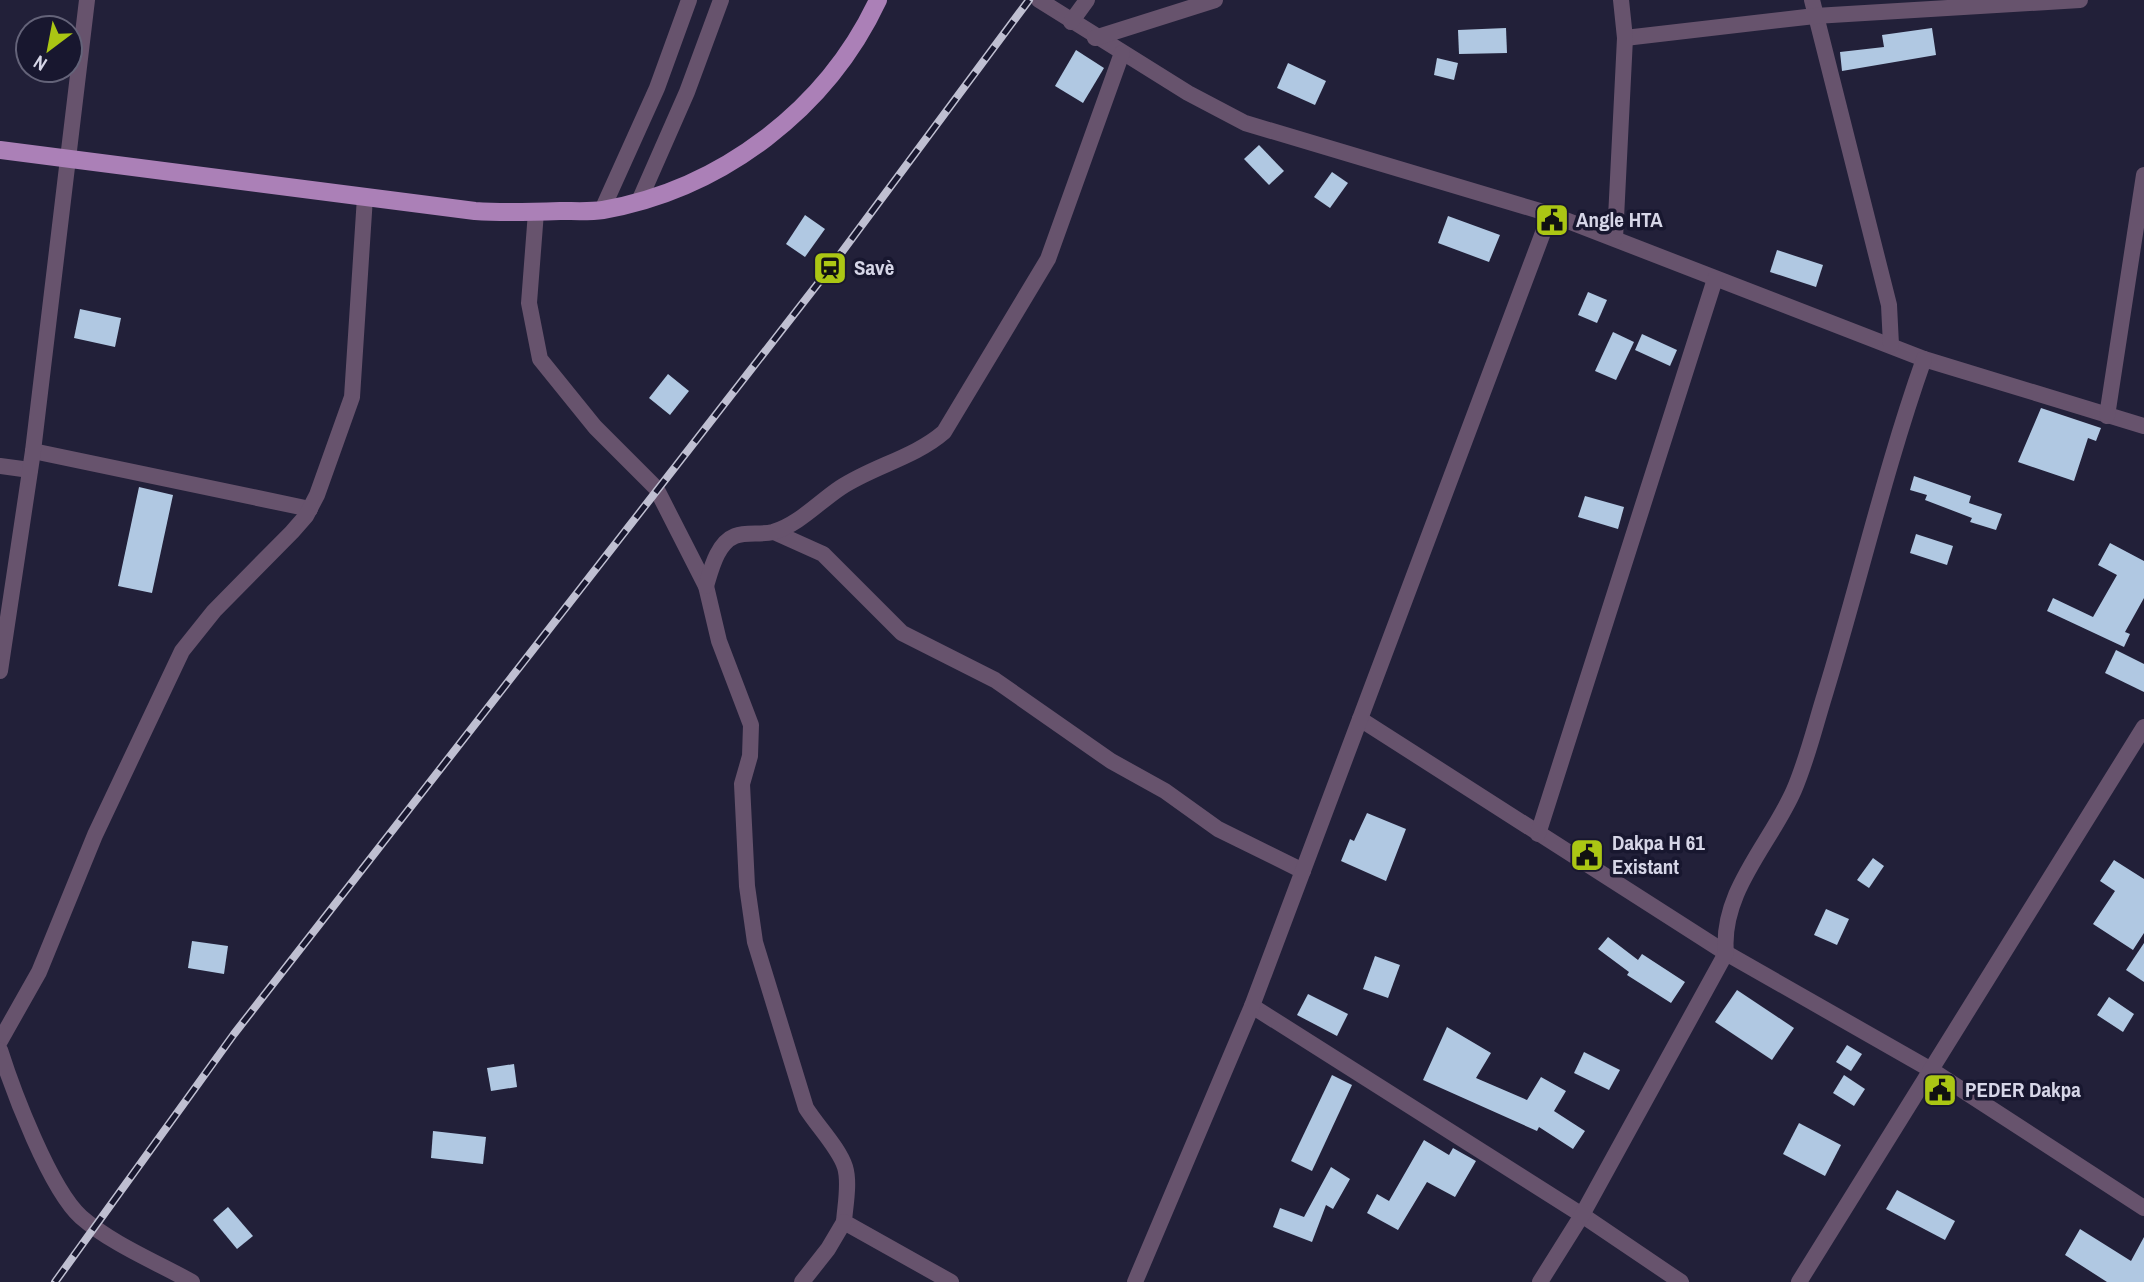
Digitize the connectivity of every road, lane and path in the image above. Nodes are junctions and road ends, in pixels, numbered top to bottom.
1 (87, 0) edge
2 (689, 0) edge
3 (721, 0) edge
4 (878, 0) edge
5 (1039, 0) edge
6 (1087, 0) edge
7 (1215, 0) edge
8 (1621, 0) edge
9 (2080, 0) edge
10 (1813, 8) edge
11 (1071, 22) junction
12 (1095, 38) junction
13 (1625, 38) junction
14 (1122, 53) junction
15 (0, 150) edge
16 (69, 160) junction
17 (2144, 175) edge
18 (365, 197) junction
19 (640, 199) junction
20 (602, 210) junction
21 (536, 212) junction
22 (1550, 214) junction
23 (1615, 238) junction
24 (1715, 279) junction
25 (1891, 345) junction
26 (1924, 359) junction
27 (2107, 416) junction
28 (2144, 426) edge
29 (33, 451) junction
30 (0, 466) edge
31 (30, 470) junction
32 (310, 509) junction
33 (774, 532) junction
34 (706, 586) junction
35 (0, 671) edge
36 (1360, 719) junction
37 (2144, 727) edge
38 (1538, 834) junction
39 (1303, 871) junction
40 (1726, 953) junction
41 (1252, 1006) junction
42 (0, 1041) edge
43 (0, 1049) edge
44 (1933, 1070) junction
45 (2144, 1208) edge
46 (1582, 1215) junction
47 (844, 1222) junction
48 (192, 1282) edge
49 (802, 1282) edge
50 (951, 1282) edge
51 (1135, 1282) edge
52 (1540, 1282) edge
53 (1681, 1282) edge
54 (1799, 1282) edge

1 - 16 street
2 - 20 street
3 - 19 street
4 - 19 main road
5 - 11 street
6 - 11 street
7 - 12 street
8 - 13 street
9 - 10 street
10 - 13 street
10 - 25 street
11 - 12 street
12 - 14 street
13 - 23 street
14 - 22 street
14 - 33 street
15 - 16 main road
16 - 18 main road
16 - 29 street
17 - 27 street
18 - 21 main road
18 - 32 street
19 - 20 main road
20 - 21 main road
21 - 34 street
22 - 23 street
22 - 36 street
23 - 24 street
24 - 25 street
24 - 38 street
25 - 26 street
26 - 27 street
26 - 40 street
27 - 28 street
29 - 31 street
29 - 32 street
30 - 31 street
31 - 35 street
32 - 42 street
33 - 34 street
33 - 39 street
34 - 47 street
36 - 38 street
36 - 39 street
37 - 44 street
38 - 40 street
39 - 41 street
40 - 44 street
40 - 46 street
41 - 46 street
41 - 51 street
43 - 48 street
44 - 45 street
44 - 54 street
46 - 52 street
46 - 53 street
47 - 49 street
47 - 50 street

